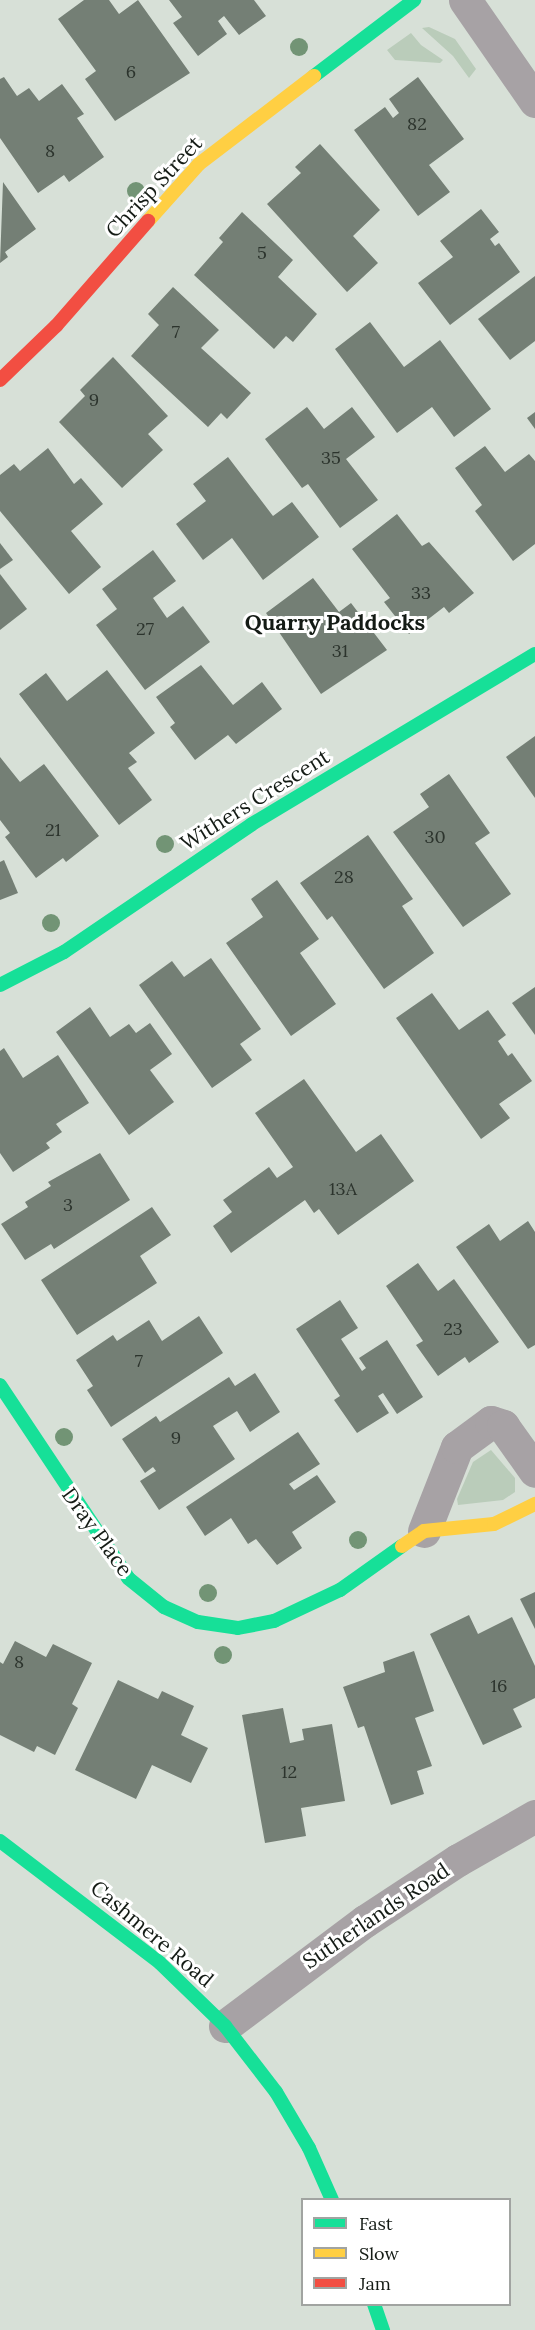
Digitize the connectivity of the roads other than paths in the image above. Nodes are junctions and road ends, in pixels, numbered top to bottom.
1 (414, 0) edge
2 (465, 0) edge
3 (535, 100) edge
4 (0, 380) edge
5 (535, 654) edge
6 (0, 986) edge
7 (0, 1385) edge
8 (535, 1471) edge
9 (535, 1504) edge
10 (424, 1531) junction
11 (535, 1816) edge
12 (0, 1841) edge
13 (225, 2026) junction
14 (332, 2198) edge
15 (375, 2306) edge
16 (383, 2330) edge

1 - 4 street, Chrisp Street
2 - 3 street
5 - 6 street, Withers Crescent
7 - 10 street, Dray Place
8 - 10 street
9 - 10 street, Dray Place
11 - 13 street, Sutherlands Road
12 - 13 street, Cashmere Road
13 - 14 street, Cashmere Road
15 - 16 street

